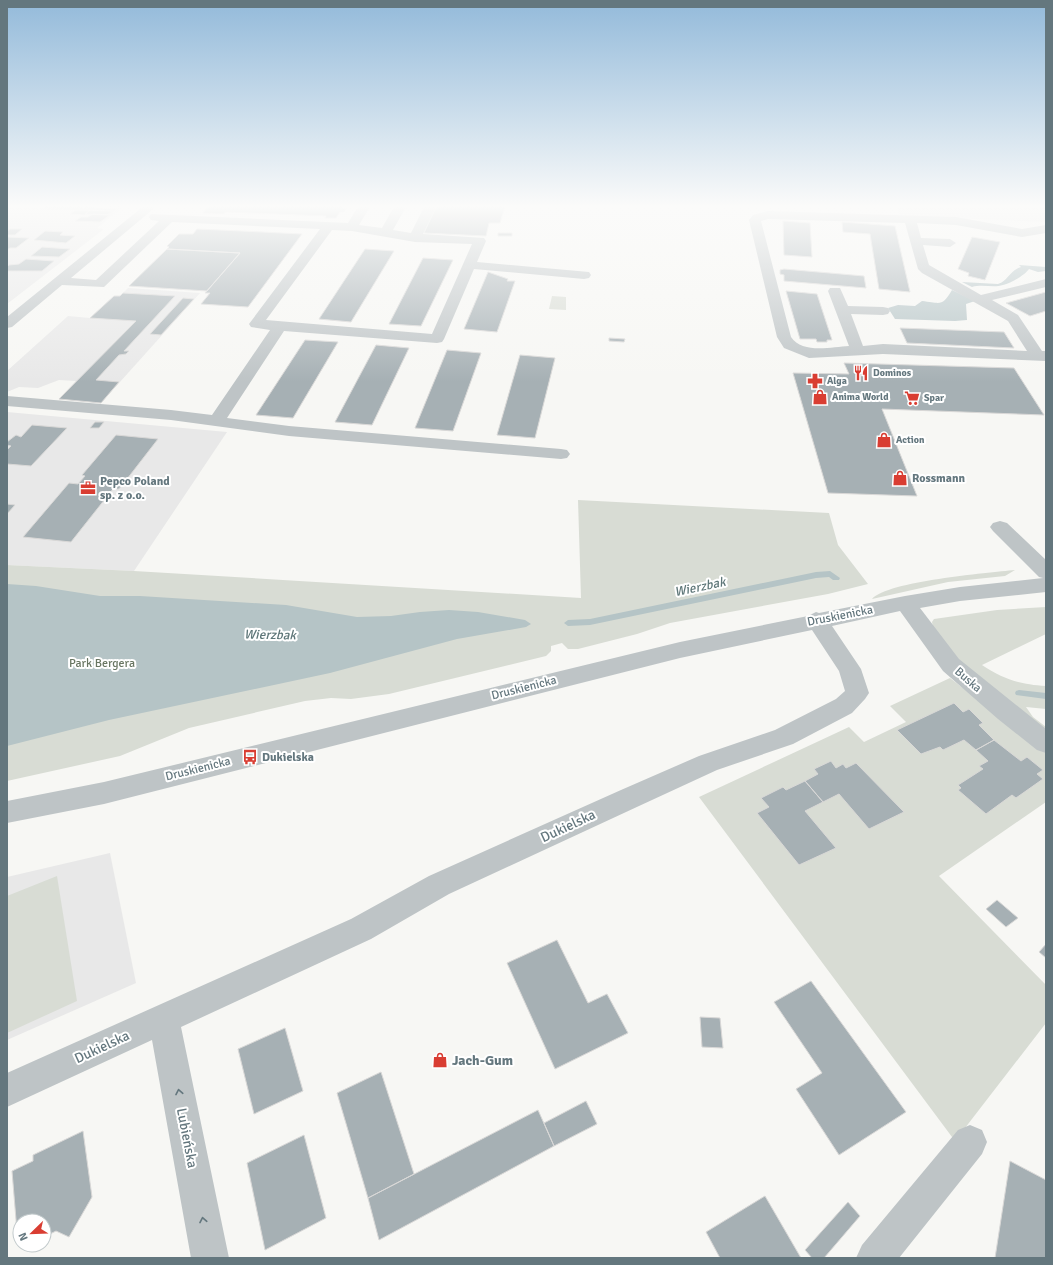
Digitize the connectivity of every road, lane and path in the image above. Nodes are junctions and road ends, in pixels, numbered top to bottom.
1 (81, 264) edge
2 (120, 264) edge
3 (301, 264) edge
4 (766, 264) edge
5 (922, 264) edge
6 (470, 265) joint
7 (584, 274) dead end
8 (59, 282) junction
9 (1046, 283) edge
10 (835, 291) dead end
11 (980, 299) junction
12 (842, 310) junction
13 (883, 311) dead end
14 (7, 324) edge
15 (280, 327) junction
16 (858, 351) junction
17 (1042, 356) edge
18 (7, 401) edge
19 (217, 421) junction
20 (561, 454) dead end
21 (1000, 527) dead end
22 (1046, 572) edge
23 (1046, 585) edge
24 (905, 603) junction
25 (816, 620) junction
26 (1046, 743) edge
27 (7, 812) edge
28 (164, 1018) junction
29 (7, 1090) edge
30 (970, 1142) dead end
31 (210, 1258) edge
32 (875, 1258) edge

1 - 8 street
2 - 8 street
3 - 15 street
4 - 16 street
5 - 11 street
6 - 7 street
6 - 15 street
8 - 14 street
9 - 11 street
10 - 12 street
11 - 17 street
12 - 13 street
12 - 16 street
15 - 19 street
16 - 17 street
18 - 19 street
19 - 20 street
21 - 22 street
23 - 24 street, Druskienicka
24 - 25 street, Druskienicka
24 - 26 street, Buska
25 - 27 street, Druskienicka
25 - 28 street, Dukielska
28 - 29 street, Dukielska
31 -> 28 street, Lubieńska
30 - 32 street

